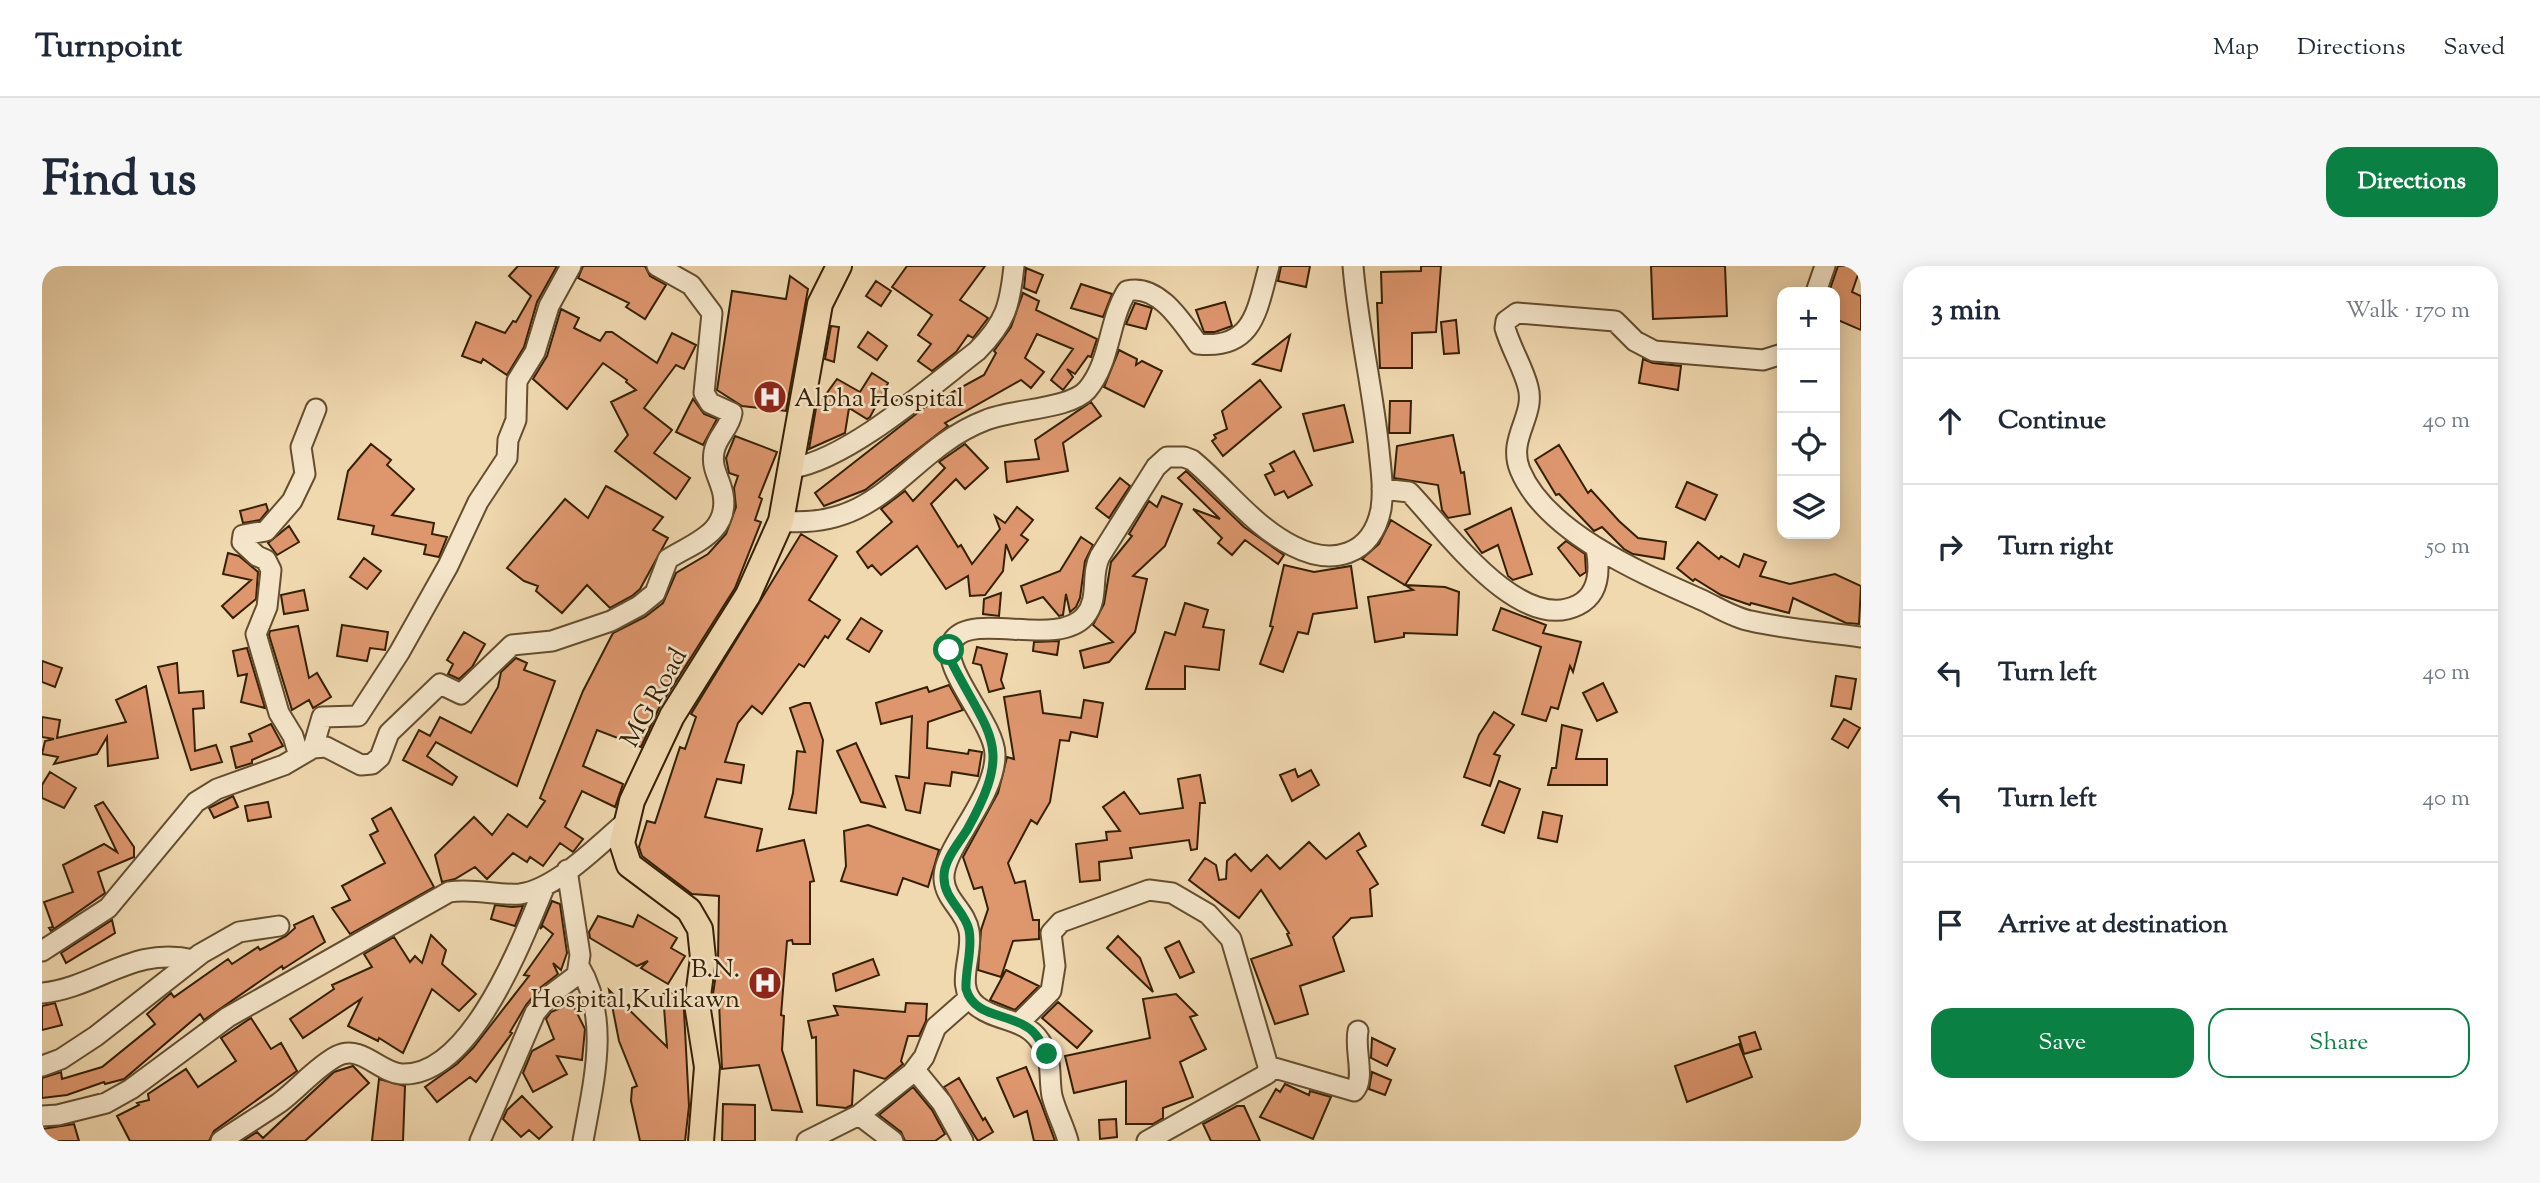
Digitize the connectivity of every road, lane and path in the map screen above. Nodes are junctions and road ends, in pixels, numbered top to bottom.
1 (570, 266) edge
2 (657, 266) edge
3 (839, 266) edge
4 (1014, 266) edge
5 (1269, 266) edge
6 (1353, 266) edge
7 (1825, 266) edge
8 (1818, 287) edge
9 (1777, 356) edge
10 (316, 409) dead end
11 (793, 468) junction
12 (1382, 489) junction
13 (781, 521) junction
14 (1596, 548) junction
15 (1861, 637) edge
16 (306, 752) junction
17 (627, 821) junction
18 (567, 870) junction
19 (544, 888) junction
20 (279, 926) dead end
21 (42, 951) edge
22 (202, 953) junction
23 (579, 966) junction
24 (42, 993) edge
25 (968, 998) junction
26 (1019, 1023) junction
27 (1359, 1031) dead end
28 (42, 1066) edge
29 (1268, 1066) junction
30 (915, 1070) junction
31 (859, 1115) junction
32 (42, 1116) edge
33 (221, 1141) edge
34 (480, 1141) edge
35 (583, 1141) edge
36 (701, 1141) edge
37 (807, 1141) edge
38 (892, 1141) edge
39 (963, 1141) edge
40 (1069, 1141) edge
41 (1147, 1141) edge

1 - 16 street
2 - 16 street
3 - 11 main road, MG Road
4 - 11 street
5 - 13 street
6 - 12 street
7 - 8 street
9 - 14 street
10 - 16 street
11 - 13 main road, MG Road
12 - 14 street
12 - 25 street
13 - 17 main road, MG Road
14 - 15 street
16 - 21 street
17 - 18 street
17 - 36 main road, MG Road
18 - 19 street
18 - 23 street
19 - 32 street
19 - 33 street
20 - 22 street
22 - 24 street
22 - 28 street
23 - 34 street
23 - 35 street
25 - 26 street
25 - 30 street
26 - 29 street
26 - 40 street
27 - 29 street
29 - 41 street
30 - 31 street
30 - 39 street
31 - 37 street
31 - 38 street

